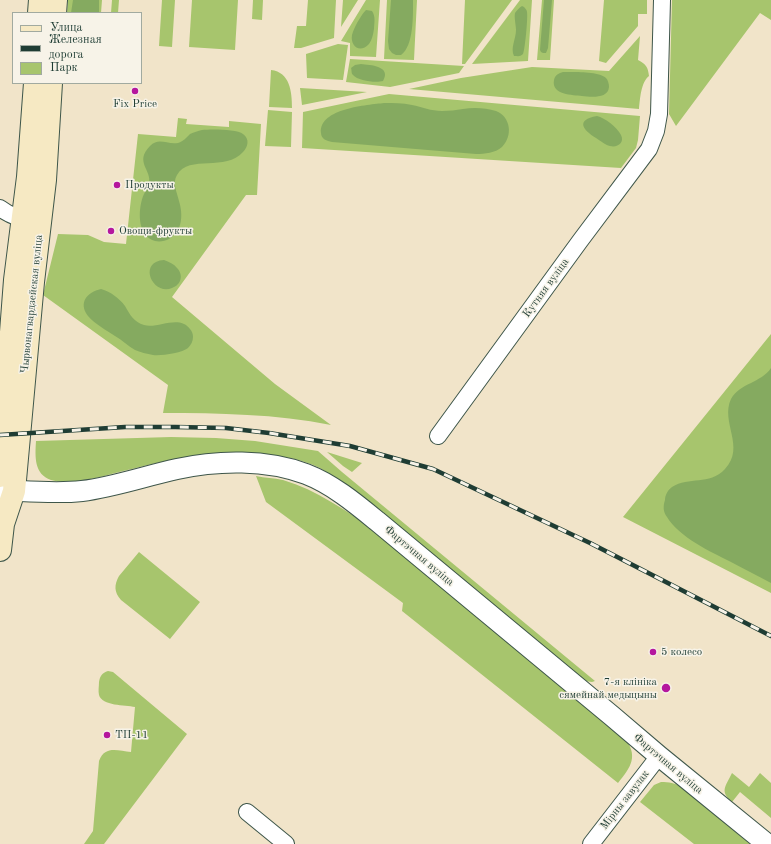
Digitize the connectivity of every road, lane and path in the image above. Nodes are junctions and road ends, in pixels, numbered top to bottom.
1 (40, 0) edge
2 (56, 0) edge
3 (662, 0) edge
4 (39, 12) edge
5 (55, 12) edge
6 (35, 84) edge
7 (51, 84) edge
8 (0, 208) edge
9 (31, 221) junction
10 (438, 436) dead end
11 (3, 490) edge
12 (0, 550) edge
13 (659, 756) junction
14 (247, 812) dead end
15 (286, 844) edge
16 (591, 844) edge
17 (767, 844) edge

1 - 4 main road
2 - 5 main road
3 - 10 street, Кутняя вуліца
6 - 9 main road, Чырвонагвардзейская вуліца
7 - 9 main road, Чырвонагвардзейская вуліца
8 - 9 street
9 - 11 main road, Чырвонагвардзейская вуліца
11 - 12 main road, Чырвонагвардзейская вуліца
11 - 13 street, Фартэчная вуліца
13 - 16 street, Мірны завулак
13 - 17 street, Фартэчная вуліца
14 - 15 street

